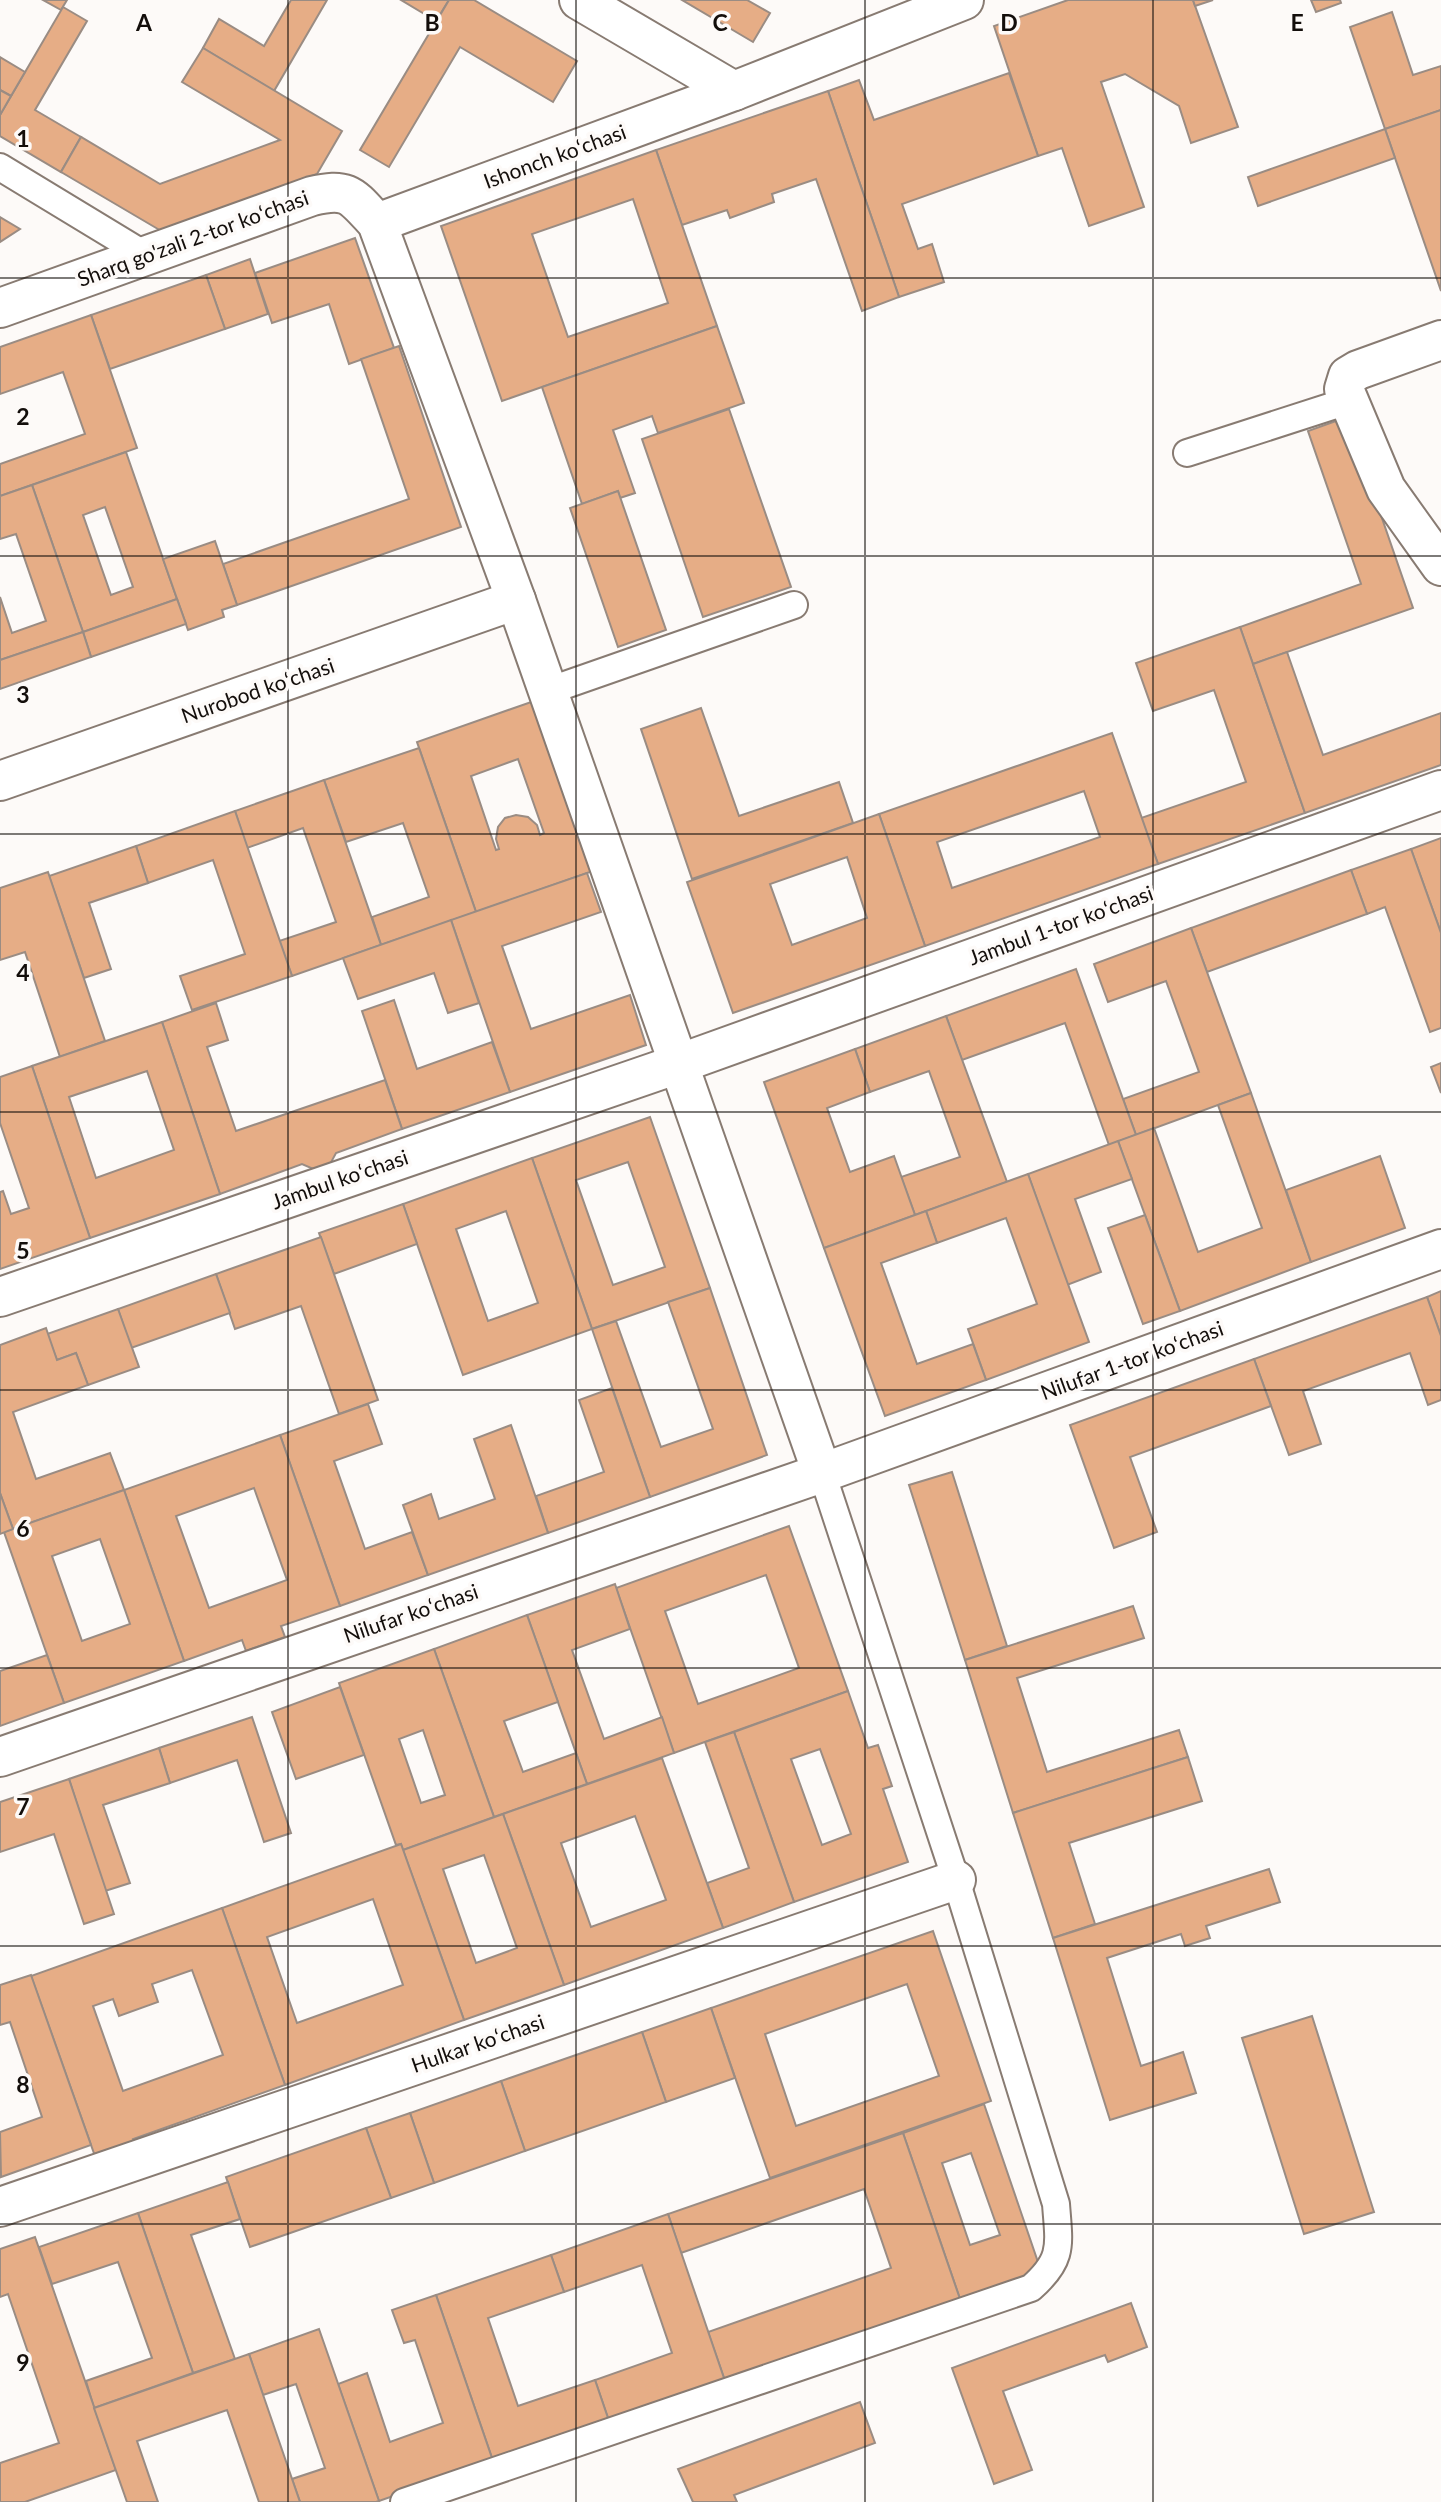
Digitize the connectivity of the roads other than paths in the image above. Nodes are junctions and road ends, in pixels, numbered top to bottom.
1 (579, 0) edge
2 (964, 0) edge
3 (734, 91) junction
4 (0, 167) edge
5 (377, 223) junction
6 (145, 256) junction
7 (0, 309) edge
8 (1441, 340) edge
9 (1348, 401) junction
10 (1186, 453) dead end
11 (1441, 566) edge
12 (516, 600) junction
13 (794, 605) dead end
14 (548, 691) junction
15 (0, 781) edge
16 (1441, 790) edge
17 (681, 1063) junction
18 (1441, 1249) edge
19 (0, 1297) edge
20 (822, 1472) junction
21 (0, 1757) edge
22 (956, 1880) junction
23 (0, 2207) edge
24 (404, 2502) edge

1 - 3 street
2 - 3 street, Ishonch koʻchasi
3 - 5 street, Ishonch koʻchasi
4 - 6 lane
5 - 6 street, Sharq go'zali 2-tor koʻchasi
5 - 12 street
6 - 7 street, Sharq go'zali 2-tor koʻchasi
8 - 9 street
9 - 10 lane
9 - 11 street
12 - 14 street
12 - 15 street, Nurobod koʻchasi
13 - 14 lane
14 - 17 street
16 - 17 street, Jambul 1-tor koʻchasi
17 - 19 street, Jambul koʻchasi
17 - 20 street
18 - 20 street, Nilufar 1-tor koʻchasi
20 - 21 street, Nilufar koʻchasi
20 - 22 lane
22 - 23 street, Hulkar koʻchasi
22 - 24 lane

